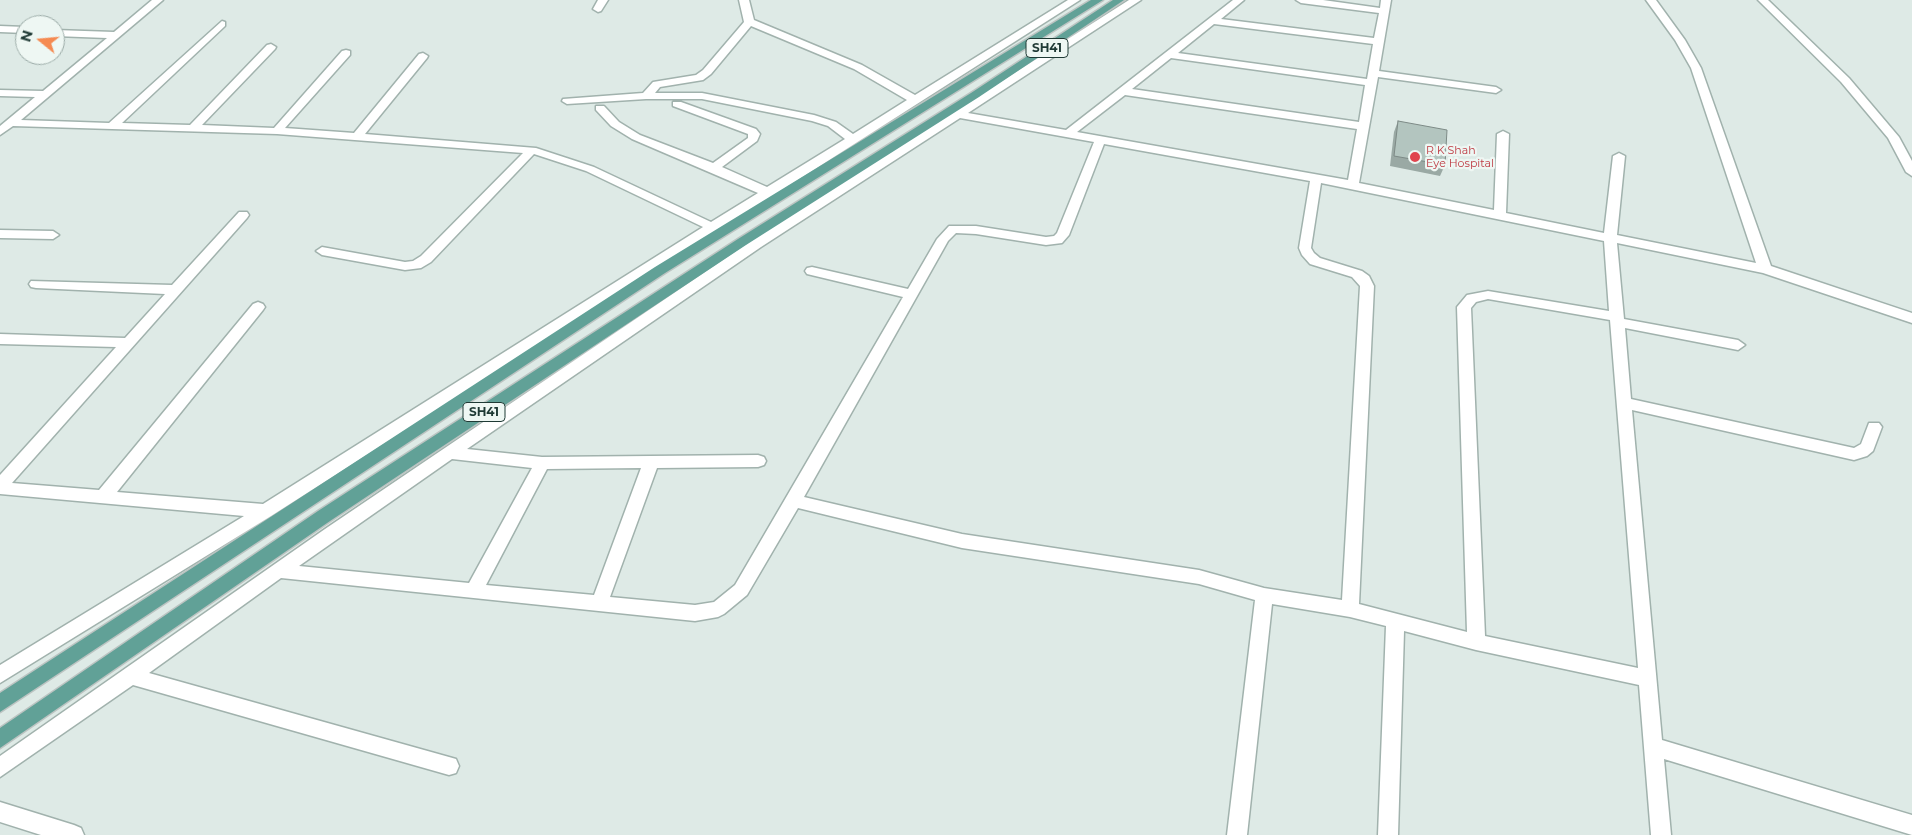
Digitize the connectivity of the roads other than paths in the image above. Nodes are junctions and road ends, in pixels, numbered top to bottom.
1 (158, 0) edge
2 (744, 0) edge
3 (1075, 0) edge
4 (1098, 0) edge
5 (1119, 0) edge
6 (1136, 0) edge
7 (1239, 0) edge
8 (1300, 0) edge
9 (1651, 0) edge
10 (1763, 0) edge
11 (1385, 6) edge
12 (1212, 21) junction
13 (749, 22) junction
14 (222, 24) dead end
15 (0, 29) edge
16 (15, 30) edge
17 (65, 33) edge
18 (116, 35) junction
19 (1378, 42) junction
20 (271, 47) dead end
21 (346, 53) dead end
22 (1169, 55) junction
23 (423, 56) dead end
24 (1372, 78) junction
25 (1496, 90) dead end
26 (1123, 91) junction
27 (0, 93) edge
28 (44, 94) junction
29 (646, 96) junction
30 (915, 100) junction
31 (567, 101) dead end
32 (677, 104) dead end
33 (600, 108) dead end
34 (956, 114) junction
35 (10, 124) junction
36 (112, 126) junction
37 (1363, 126) junction
38 (192, 129) junction
39 (276, 131) junction
40 (0, 132) edge
41 (1068, 134) junction
42 (1503, 134) dead end
43 (358, 136) junction
44 (852, 139) junction
45 (1100, 140) junction
46 (532, 150) junction
47 (1619, 156) dead end
48 (714, 168) junction
49 (1912, 172) edge
50 (1316, 178) junction
51 (1352, 185) junction
52 (766, 192) junction
53 (243, 215) dead end
54 (1500, 215) junction
55 (712, 226) junction
56 (0, 234) edge
57 (53, 235) dead end
58 (1610, 238) junction
59 (322, 250) dead end
60 (1765, 269) junction
61 (812, 271) dead end
62 (36, 284) dead end
63 (176, 290) junction
64 (912, 295) junction
65 (258, 308) dead end
66 (1912, 318) edge
67 (1617, 319) junction
68 (0, 339) edge
69 (128, 343) junction
70 (1738, 345) dead end
71 (1624, 402) junction
72 (1874, 427) dead end
73 (450, 453) junction
74 (758, 461) dead end
75 (651, 462) junction
76 (542, 463) junction
77 (0, 487) edge
78 (104, 496) junction
79 (794, 501) junction
80 (265, 510) junction
81 (279, 571) junction
82 (474, 591) junction
83 (1264, 595) junction
84 (599, 604) junction
85 (1350, 609) junction
86 (1395, 620) junction
87 (1476, 642) junction
88 (0, 675) edge
89 (132, 676) junction
90 (1647, 678) junction
91 (0, 703) edge
92 (0, 739) edge
93 (1653, 746) junction
94 (449, 766) dead end
95 (0, 768) edge
96 (0, 812) edge
97 (1912, 825) edge
98 (74, 835) edge
99 (1237, 835) edge
100 (1388, 835) edge
101 (1661, 835) edge

1 - 18 street
2 - 13 street
3 - 30 street
4 - 91 main road, SH41
5 - 92 main road, SH41
6 - 34 street
7 - 12 street
8 - 11 street
9 - 60 street
10 - 49 street
11 - 19 street
12 - 19 street
12 - 22 street
13 - 29 street
13 - 30 street
14 - 36 street
15 - 16 street
17 - 18 street
18 - 28 street
19 - 24 street
20 - 38 street
21 - 39 street
22 - 24 street
22 - 26 street
23 - 43 street
24 - 25 street
24 - 37 street
26 - 37 street
26 - 41 street
27 - 28 street
28 - 35 street
29 - 31 street
29 - 44 street
30 - 44 street
32 - 48 street
33 - 48 street
34 - 41 street
34 - 73 street
35 - 36 street
35 - 40 street
36 - 38 street
37 - 51 street
38 - 39 street
39 - 43 street
41 - 45 street
42 - 54 street
43 - 46 street
44 - 52 street
45 - 50 street
45 - 64 street
46 - 55 street
46 - 59 street
47 - 58 street
48 - 52 street
50 - 51 street
50 - 85 street
51 - 54 street
52 - 55 street
53 - 63 street
54 - 58 street
55 - 80 street
56 - 57 street
58 - 60 street
58 - 67 street
60 - 66 street
61 - 64 street
62 - 63 street
63 - 69 street
64 - 79 street
65 - 78 street
67 - 70 street
67 - 71 street
67 - 87 street
68 - 69 street
69 - 77 street
71 - 72 street
71 - 90 street
73 - 76 street
73 - 81 street
74 - 75 street
75 - 76 street
75 - 84 street
76 - 82 street
77 - 78 street
78 - 80 street
79 - 83 street
79 - 84 street
80 - 88 street
81 - 82 street
81 - 89 street
82 - 84 street
83 - 85 street
83 - 99 street
85 - 86 street
86 - 87 street
86 - 100 street
87 - 90 street
89 - 94 street
89 - 95 street
90 - 93 street
93 - 97 street
93 - 101 street
96 - 98 street

